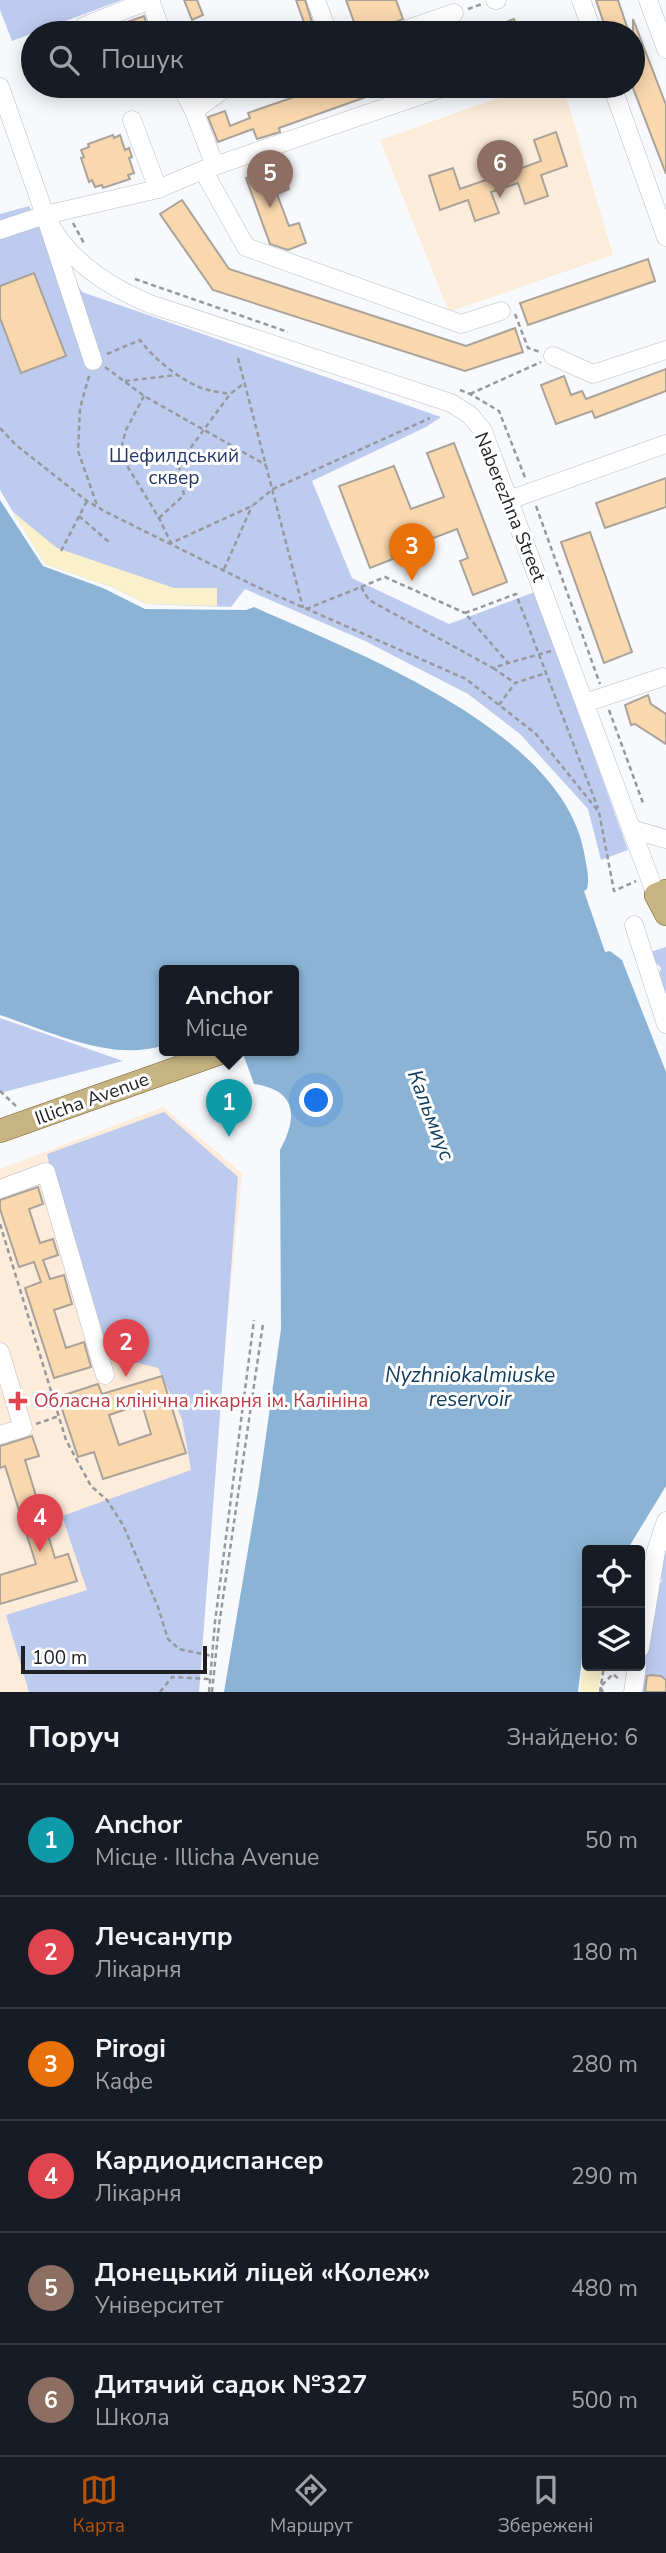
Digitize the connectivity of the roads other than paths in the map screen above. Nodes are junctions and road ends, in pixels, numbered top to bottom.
1 (316, 0) edge
2 (581, 0) edge
3 (648, 0) edge
4 (454, 13) road end
5 (98, 21) edge
6 (158, 21) edge
7 (324, 21) edge
8 (431, 21) edge
9 (589, 21) edge
10 (666, 49) edge
11 (0, 87) edge
12 (187, 98) edge
13 (212, 98) edge
14 (413, 98) edge
15 (615, 98) edge
16 (194, 111) junction
17 (132, 120) dead end
18 (209, 168) junction
19 (158, 189) junction
20 (46, 215) junction
21 (0, 230) edge
22 (666, 237) edge
23 (501, 312) road end
24 (666, 350) edge
25 (554, 356) road end
26 (94, 360) road end
27 (666, 444) edge
28 (509, 500) junction
29 (663, 677) dead end
30 (585, 703) junction
31 (631, 829) junction
32 (666, 839) edge
33 (663, 900) edge
34 (634, 925) dead end
35 (666, 1024) edge
36 (212, 1056) edge
37 (0, 1131) edge
38 (0, 1189) edge
39 (0, 1352) edge
40 (105, 1375) dead end
41 (0, 1435) edge
42 (666, 1521) edge
43 (645, 1618) edge

1 - 7 street
2 - 9 street
3 - 10 street
4 - 8 street
5 - 6 street
11 - 20 street
12 - 16 street
13 - 16 street
14 - 18 street
15 - 22 street
16 - 18 street
17 - 19 street
18 - 19 street
18 - 23 street
19 - 20 street
20 - 21 street
20 - 26 street
20 - 28 street, Naberezhna Street
24 - 25 street
27 - 28 street
28 - 30 street, Naberezhna Street
29 - 30 street
30 - 31 street, Naberezhna Street
31 - 32 street
31 - 33 street, Naberezhna Street
34 - 35 street
36 - 37 main road, Illicha Avenue
38 - 40 street
39 - 41 street
42 - 43 street

